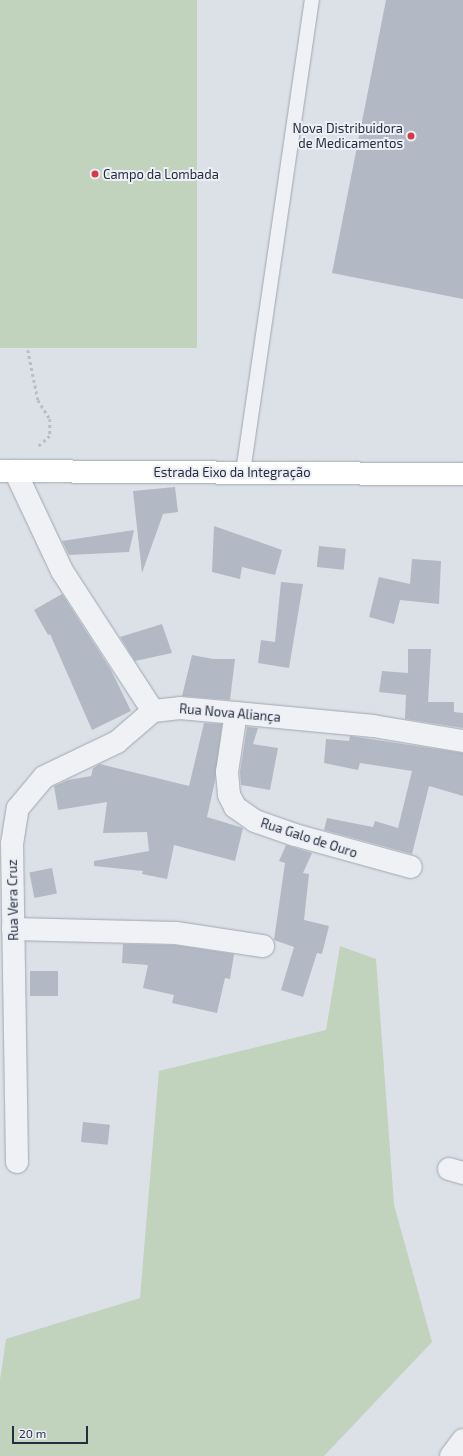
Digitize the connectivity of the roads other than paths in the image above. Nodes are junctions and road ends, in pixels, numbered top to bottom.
1 (312, 0) edge
2 (7, 471) edge
3 (243, 472) junction
4 (463, 474) edge
5 (153, 711) junction
6 (236, 713) junction
7 (463, 741) edge
8 (411, 867) dead end
9 (13, 929) junction
10 (263, 946) dead end
11 (17, 1162) dead end
12 (463, 1440) edge
13 (451, 1456) edge

1 - 3 lane
2 - 3 main road, Estrada Eixo da Integração
2 - 5 street
3 - 4 main road, Estrada Eixo da Integração
5 - 6 street, Rua Nova Aliança
5 - 9 street, Rua Vera Cruz
6 - 7 street, Rua Nova Aliança
6 - 8 street, Rua Galo de Ouro
9 - 10 street
9 - 11 street, Rua Vera Cruz
12 - 13 street

